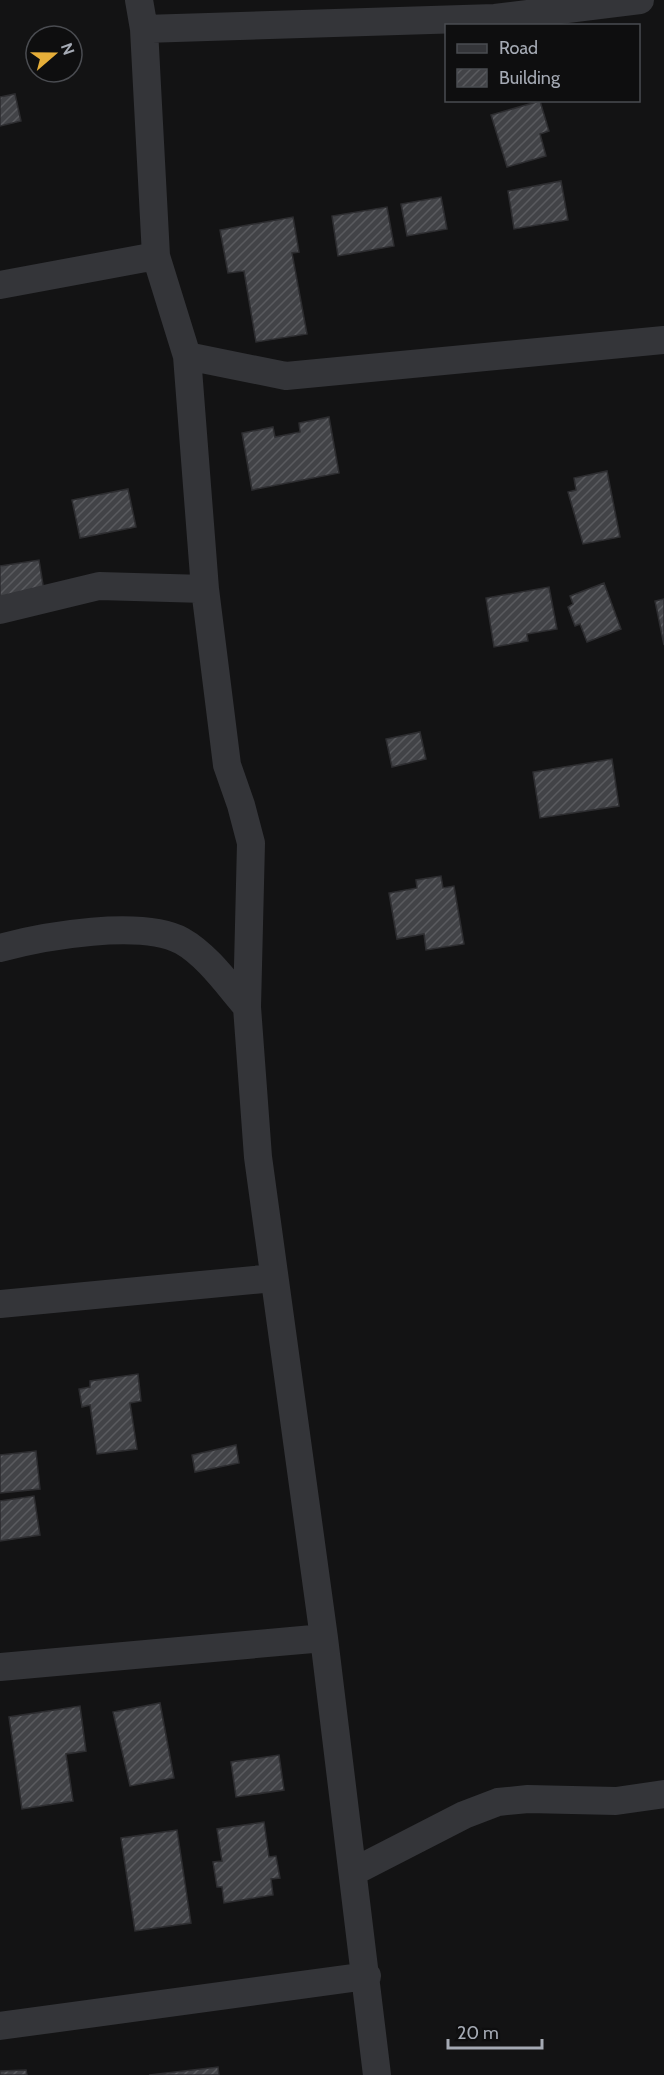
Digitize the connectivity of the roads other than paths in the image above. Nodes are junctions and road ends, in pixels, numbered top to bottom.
1 (139, 0) edge
2 (640, 0) edge
3 (144, 29) junction
4 (156, 256) junction
5 (0, 285) edge
6 (664, 340) edge
7 (187, 356) junction
8 (205, 589) junction
9 (0, 610) edge
10 (0, 948) edge
11 (247, 1007) junction
12 (274, 1278) junction
13 (0, 1304) edge
14 (324, 1638) junction
15 (0, 1667) edge
16 (664, 1794) edge
17 (353, 1872) junction
18 (367, 1976) junction
19 (0, 2026) edge
20 (377, 2075) edge

1 - 3 street
2 - 3 street
3 - 4 street
4 - 5 street
4 - 7 street
6 - 7 street
7 - 8 street
8 - 9 street
8 - 11 street
10 - 11 street
11 - 12 street
12 - 13 street
12 - 14 street
14 - 15 street
14 - 17 street
16 - 17 street
17 - 18 street
18 - 19 street
18 - 20 street

